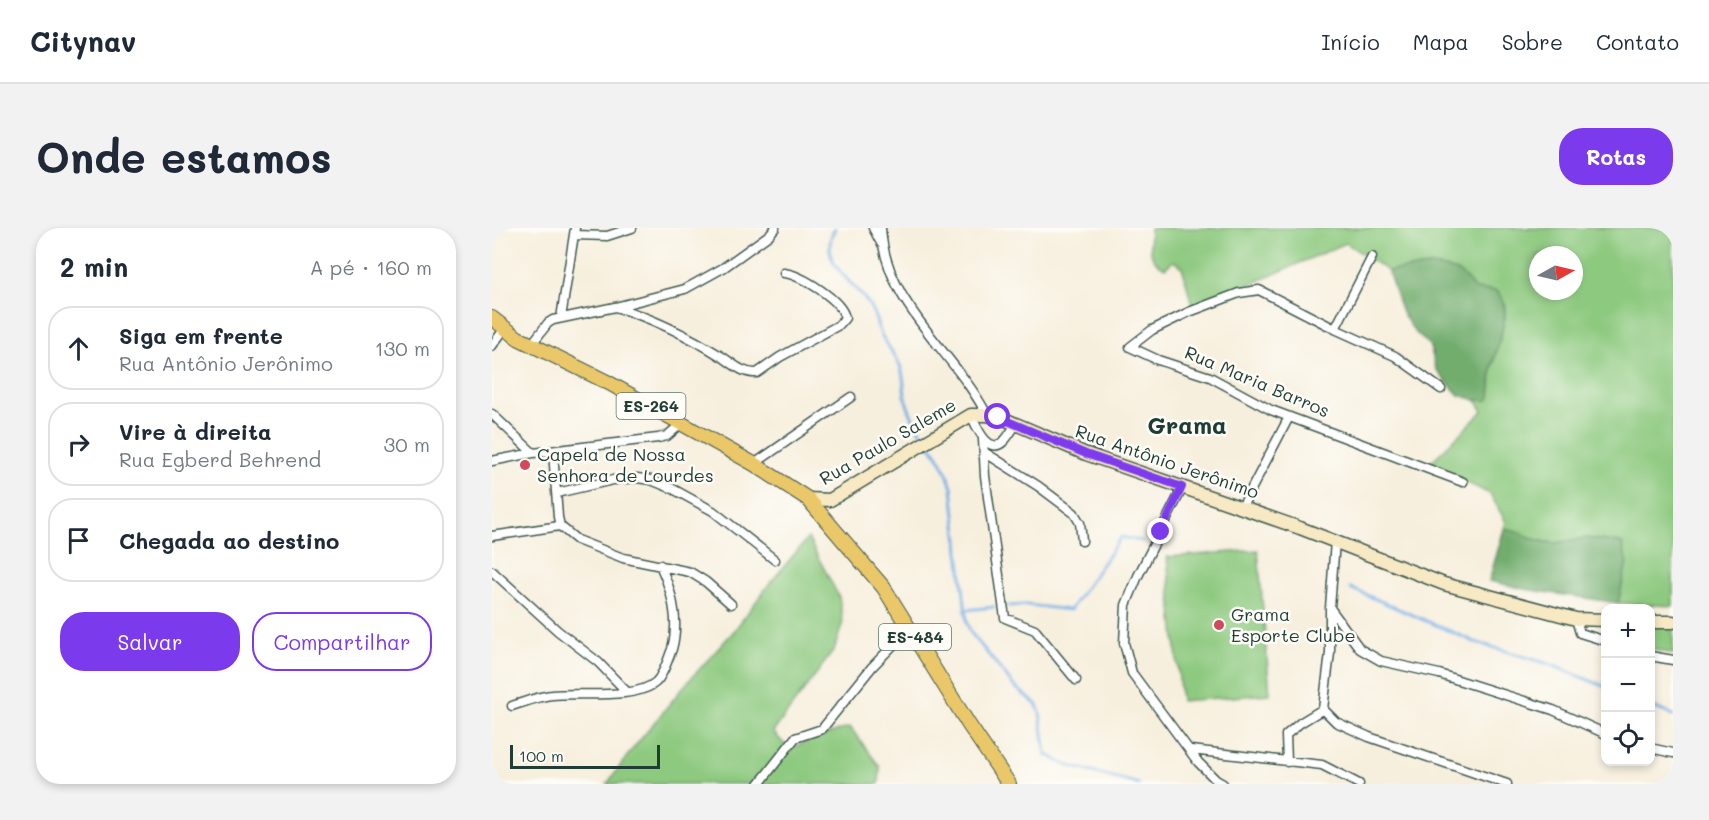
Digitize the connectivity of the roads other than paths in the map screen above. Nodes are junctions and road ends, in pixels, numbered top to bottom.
1 (632, 228) edge
2 (775, 228) edge
3 (873, 228) edge
4 (881, 228) edge
5 (575, 231) edge
6 (883, 246) junction
7 (1372, 257) dead end
8 (784, 273) dead end
9 (615, 307) junction
10 (492, 318) edge
11 (561, 318) junction
12 (505, 328) junction
13 (1335, 329) junction
14 (531, 345) junction
15 (492, 346) edge
16 (1441, 389) dead end
17 (851, 397) dead end
18 (492, 414) edge
19 (971, 415) junction
20 (987, 415) junction
21 (1289, 417) junction
22 (682, 423) junction
23 (1016, 424) junction
24 (983, 439) junction
25 (553, 452) junction
26 (984, 452) junction
27 (533, 453) junction
28 (492, 461) edge
29 (754, 464) junction
30 (1463, 482) dead end
31 (1182, 487) junction
32 (557, 493) junction
33 (808, 499) junction
34 (1242, 507) junction
35 (560, 526) junction
36 (492, 536) edge
37 (1082, 541) dead end
38 (1335, 541) junction
39 (776, 560) dead end
40 (660, 565) junction
41 (492, 571) edge
42 (732, 604) dead end
43 (1330, 608) junction
44 (1576, 619) junction
45 (1601, 620) edge
46 (1655, 622) edge
47 (1673, 622) edge
48 (909, 628) junction
49 (1601, 640) edge
50 (1655, 657) edge
51 (1673, 660) edge
52 (1076, 680) dead end
53 (627, 692) junction
54 (513, 706) dead end
55 (1323, 709) junction
56 (1601, 732) edge
57 (1655, 749) edge
58 (1191, 750) junction
59 (1673, 753) edge
60 (1287, 762) junction
61 (759, 784) edge
62 (1009, 784) edge
63 (1223, 784) edge
64 (1359, 784) edge
65 (1507, 784) edge

1 - 5 street
2 - 9 street
3 - 6 street
4 - 6 street
5 - 11 street
6 - 20 street
7 - 13 street
8 - 9 street
9 - 11 street
10 - 12 main road, ES-264
11 - 14 street
12 - 14 main road, ES-264
12 - 15 street
13 - 16 street, Rua Maria Barros
13 - 21 street, Rua Maria Barros
14 - 22 main road, ES-264
17 - 29 street
18 - 27 street
19 - 20 main road, Rua Paulo Saleme
19 - 24 street
19 - 33 main road, Rua Paulo Saleme
20 - 23 main road, Rua Antônio Jerônimo
21 - 30 street, Rua Maria Barros
21 - 34 street
22 - 25 street
22 - 29 main road, ES-264
23 - 24 street
23 - 31 main road, Rua Antônio Jerônimo
24 - 26 street
25 - 27 street
25 - 32 street
26 - 37 street
26 - 52 street
27 - 28 street
29 - 33 main road, ES-264
31 - 34 main road, Rua Antônio Jerônimo
31 - 58 street
32 - 35 street
32 - 39 street
33 - 48 main road, ES-484
34 - 38 main road, Rua Antônio Jerônimo
35 - 36 street
35 - 40 street
38 - 43 street
38 - 44 main road, Rua Antônio Jerônimo
40 - 42 street
40 - 53 street
41 - 53 street
43 - 55 street
43 - 56 street
44 - 45 main road, Rua Antônio Jerônimo
44 - 49 street
46 - 47 main road
48 - 61 street
48 - 62 main road, ES-484
50 - 51 street
53 - 54 street
55 - 60 street
55 - 65 street
57 - 59 street
58 - 60 street
58 - 63 street
60 - 64 street

